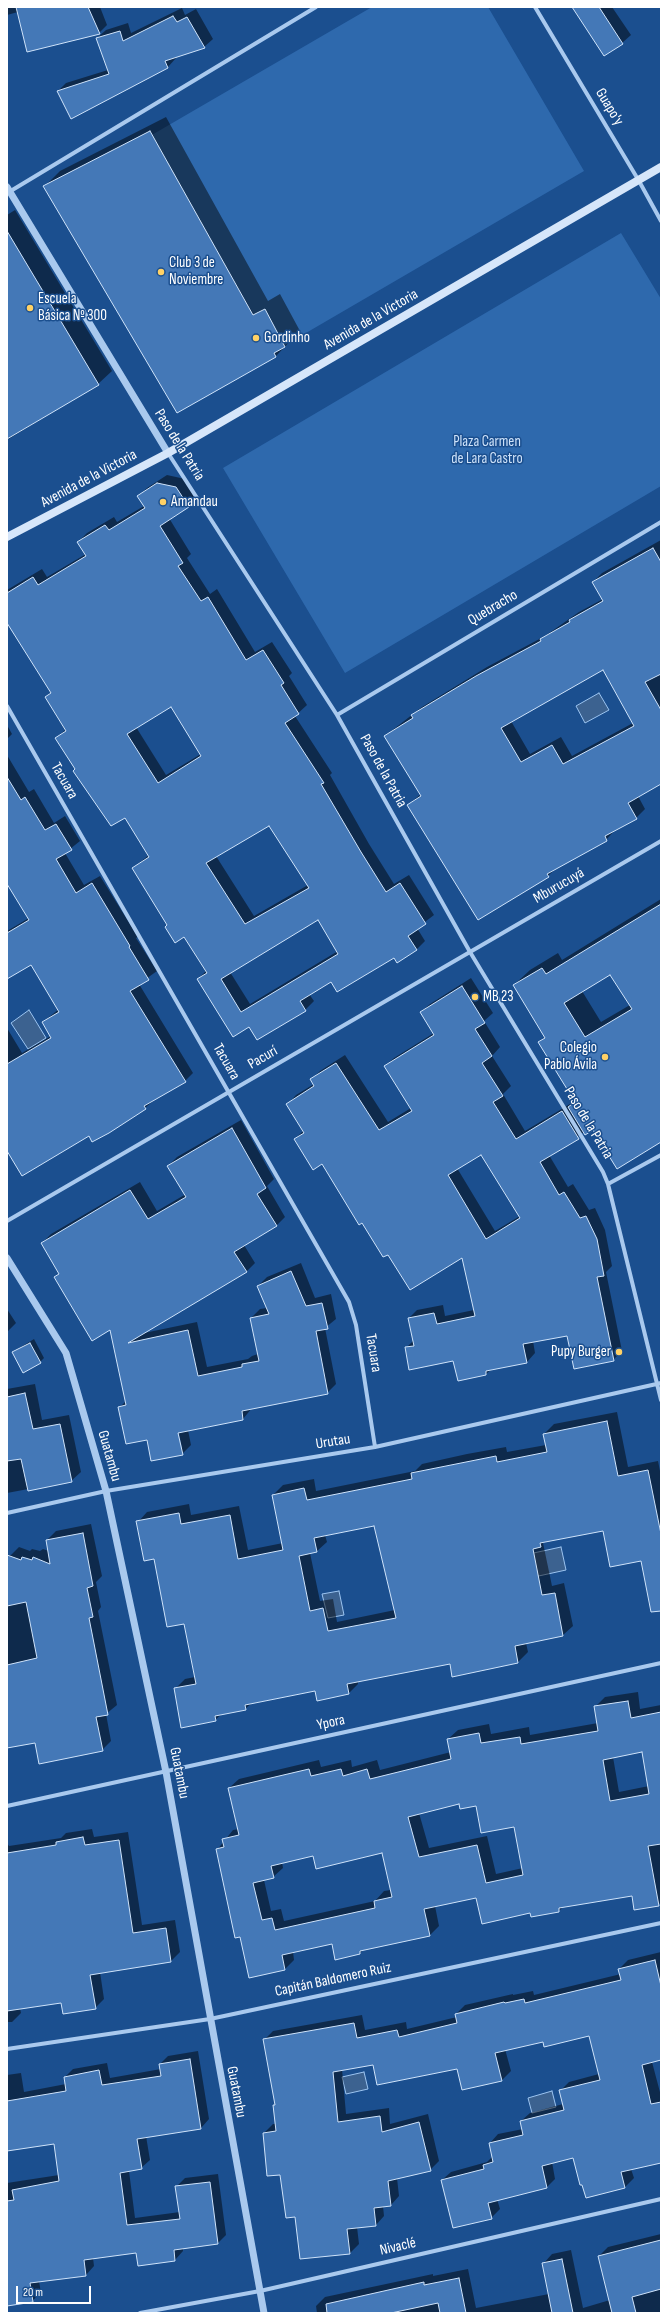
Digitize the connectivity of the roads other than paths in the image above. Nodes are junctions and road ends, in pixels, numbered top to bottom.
1 (316, 7) edge
2 (535, 7) edge
3 (661, 167) edge
4 (639, 180) junction
5 (8, 189) edge
6 (661, 221) edge
7 (168, 453) junction
8 (661, 522) edge
9 (7, 537) edge
10 (7, 706) edge
11 (337, 715) junction
12 (661, 841) edge
13 (470, 952) junction
14 (230, 1092) junction
15 (661, 1155) edge
16 (608, 1184) junction
17 (7, 1221) edge
18 (7, 1258) edge
19 (659, 1384) edge
20 (661, 1400) edge
21 (375, 1447) junction
22 (106, 1491) junction
23 (7, 1513) edge
24 (661, 1663) edge
25 (166, 1772) junction
26 (7, 1806) edge
27 (661, 1923) edge
28 (210, 2019) junction
29 (7, 2048) edge
30 (661, 2199) edge
31 (260, 2291) junction
32 (140, 2313) edge
33 (264, 2313) edge

1 - 5 street
2 - 4 street, Guapo'y
3 - 4 main road, Avenida de la Victoria
4 - 6 street, Guapo'y
4 - 7 main road, Avenida de la Victoria
5 - 7 street, Paso de la Patria
7 - 9 main road, Avenida de la Victoria
7 - 11 street, Paso de la Patria
8 - 11 street, Quebracho
10 - 14 street, Tacuara
11 - 13 street, Paso de la Patria
12 - 13 street, Mburucuyá
13 - 14 street, Pacurí
13 - 16 street, Paso de la Patria
14 - 17 street, Pacurí
14 - 21 street, Tacuara
15 - 16 street
16 - 19 street, Paso de la Patria
18 - 22 street, Guatambu
19 - 20 street, Paso de la Patria
19 - 21 street, Urutau
21 - 22 street, Urutau
22 - 23 street, Urutau
22 - 25 street, Guatambu
24 - 25 street, Ypora
25 - 26 street, Ypora
25 - 28 street, Guatambu
27 - 28 street, Capitán Baldomero Ruiz
28 - 29 street, Capitán Baldomero Ruiz
28 - 31 street, Guatambu
30 - 31 street, Nivaclé
31 - 32 street, Nivaclé
31 - 33 street, Guatambu

